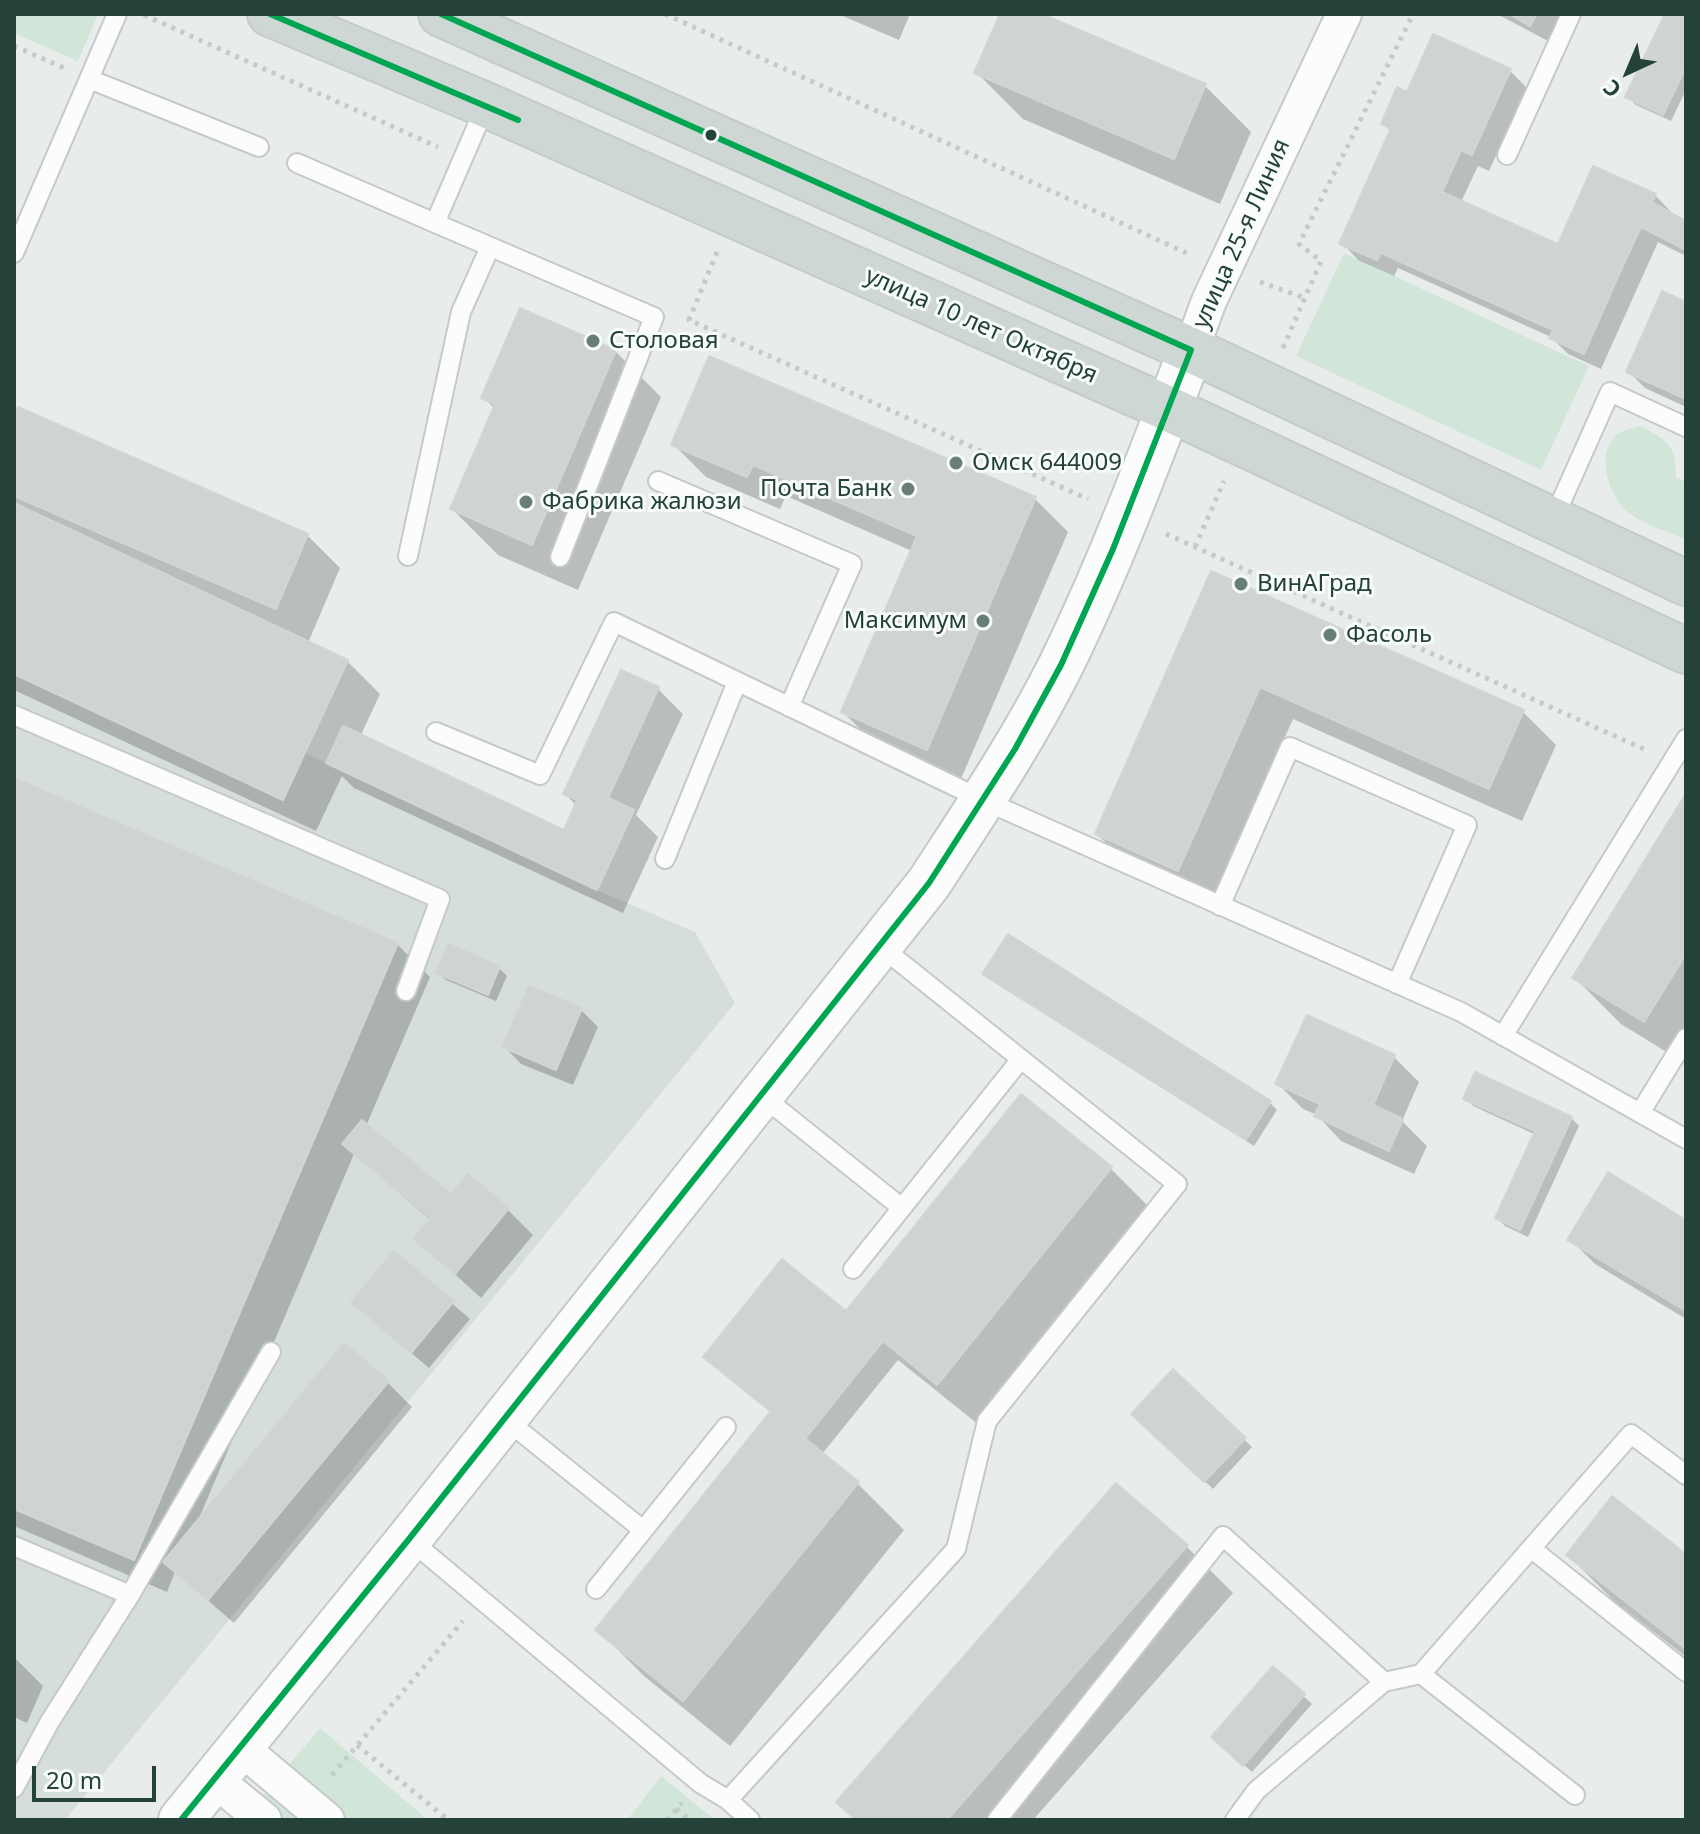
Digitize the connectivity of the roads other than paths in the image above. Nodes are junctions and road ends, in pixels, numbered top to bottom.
1 (117, 14) edge
2 (270, 14) edge
3 (441, 14) edge
4 (1344, 14) edge
5 (1571, 14) edge
6 (89, 79) junction
7 (486, 105) junction
8 (259, 147) dead end
9 (1507, 155) dead end
10 (297, 163) dead end
11 (435, 223) junction
12 (490, 247) junction
13 (14, 253) edge
14 (1191, 350) junction
15 (1169, 409) junction
16 (1686, 427) edge
17 (658, 481) dead end
18 (1553, 520) junction
19 (408, 556) dead end
20 (560, 557) dead end
21 (1686, 583) edge
22 (1686, 651) edge
23 (737, 682) junction
24 (789, 707) junction
25 (14, 715) edge
26 (436, 732) dead end
27 (1686, 739) edge
28 (983, 800) junction
29 (665, 859) dead end
30 (1220, 906) junction
31 (880, 946) junction
32 (1397, 984) junction
33 (406, 991) dead end
34 (1503, 1036) junction
35 (1686, 1038) edge
36 (1021, 1059) junction
37 (762, 1096) junction
38 (1640, 1113) junction
39 (1686, 1139) edge
40 (902, 1208) junction
41 (853, 1269) dead end
42 (271, 1352) dead end
43 (505, 1419) junction
44 (726, 1427) dead end
45 (1686, 1475) edge
46 (643, 1530) junction
47 (409, 1539) junction
48 (14, 1546) edge
49 (1532, 1549) junction
50 (596, 1589) dead end
51 (130, 1595) junction
52 (1686, 1672) edge
53 (1421, 1674) junction
54 (1384, 1682) junction
55 (14, 1788) edge
56 (205, 1795) edge
57 (1575, 1795) dead end
58 (728, 1800) junction
59 (317, 1812) edge
60 (264, 1820) edge
61 (750, 1820) edge
62 (997, 1820) edge
63 (1235, 1820) edge

1 - 6 lane
2 - 7 main road, улица 10 лет Октября
3 - 14 main road
4 - 14 street, улица 25-я Линия
5 - 9 lane
6 - 8 lane
6 - 13 lane
7 - 11 lane
7 - 15 main road, улица 10 лет Октября
10 - 11 lane
11 - 12 lane
12 - 19 lane
12 - 20 lane
14 - 15 main road, улица 25-я Линия
14 - 18 main road
15 - 22 main road, улица 10 лет Октября
15 - 28 main road, улица 25-я Линия
16 - 18 lane
17 - 24 lane
18 - 21 main road
23 - 24 lane
23 - 26 lane
23 - 29 lane
24 - 28 lane
25 - 33 lane
27 - 34 lane
28 - 30 lane
28 - 31 main road, улица 25-я Линия
30 - 32 lane
30 - 32 lane
31 - 36 lane
31 - 37 main road, улица 25-я Линия
32 - 34 lane
34 - 38 lane
35 - 38 lane
36 - 40 lane
36 - 58 lane
37 - 40 lane
37 - 43 main road, улица 25-я Линия
38 - 39 lane
40 - 41 lane
42 - 51 lane
43 - 46 lane
43 - 47 main road, улица 25-я Линия
44 - 46 lane
45 - 49 lane
46 - 50 lane
47 - 56 main road, улица 25-я Линия
47 - 58 lane
48 - 51 lane
49 - 52 lane
49 - 53 lane
51 - 55 lane
53 - 54 lane
53 - 57 lane
54 - 62 lane
54 - 63 lane
56 - 59 street
56 - 60 street
58 - 61 lane

